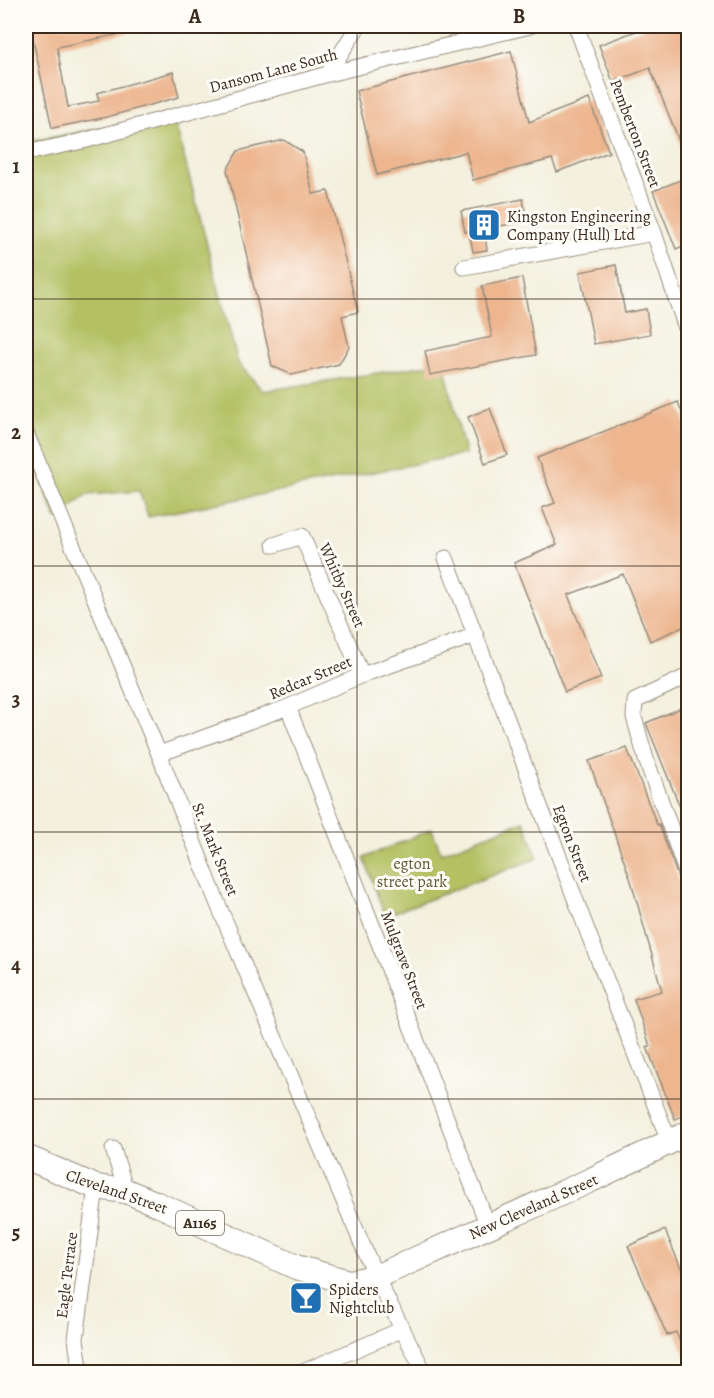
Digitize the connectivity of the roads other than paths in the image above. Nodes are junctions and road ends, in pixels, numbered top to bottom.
1 (358, 26) edge
2 (530, 26) edge
3 (576, 26) edge
4 (328, 74) junction
5 (26, 153) edge
6 (654, 233) junction
7 (464, 267) dead end
8 (687, 326) edge
9 (26, 433) edge
10 (274, 545) dead end
11 (446, 558) dead end
12 (476, 635) junction
13 (362, 675) junction
14 (688, 676) edge
15 (288, 707) junction
16 (159, 754) junction
17 (688, 877) edge
18 (679, 1137) edge
19 (113, 1149) dead end
20 (26, 1157) edge
21 (96, 1187) junction
22 (126, 1191) junction
23 (488, 1226) junction
24 (376, 1278) junction
25 (403, 1329) junction
26 (83, 1370) edge
27 (303, 1372) edge
28 (424, 1372) edge

1 - 4 street
2 - 4 street, Dansom Lane South
3 - 6 street, Pemberton Street
4 - 5 street, Dansom Lane South
6 - 7 street
6 - 8 street, Pemberton Street
9 - 16 street, St. Mark Street
10 - 13 street, Whitby Street
11 - 12 street, Egton Street
12 - 13 street, Redcar Street
12 - 18 street, Egton Street
13 - 15 street, Redcar Street
14 - 17 street
15 - 16 street, Redcar Street
15 - 23 street, Mulgrave Street
16 - 24 street, St. Mark Street
18 - 23 main road, New Cleveland Street / A1165
19 - 22 street
20 - 21 main road, Cleveland Street / A1165
21 - 22 main road, Cleveland Street / A1165
21 - 26 street, Eagle Terrace
22 - 24 main road, Cleveland Street / A1165
23 - 24 main road, New Cleveland Street / A1165
24 - 25 street, St. Mark Street
25 - 27 street
25 - 28 street, St. Mark Street

